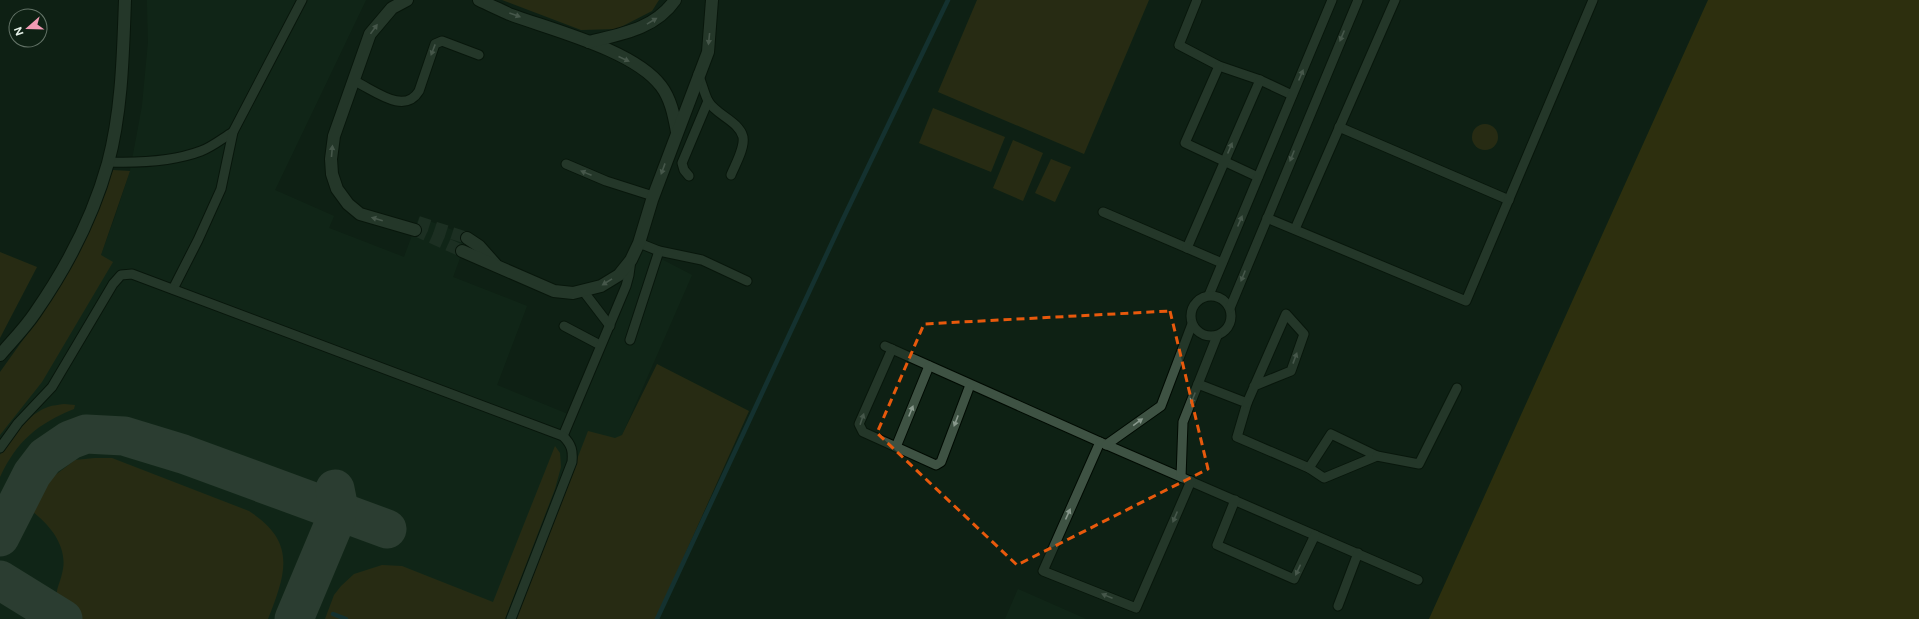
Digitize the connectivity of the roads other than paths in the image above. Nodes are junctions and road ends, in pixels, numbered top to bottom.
1 (125, 0) edge
2 (302, 0) edge
3 (407, 0) edge
4 (479, 0) edge
5 (675, 0) edge
6 (712, 0) edge
7 (1197, 0) edge
8 (1332, 0) edge
9 (1358, 0) edge
10 (1394, 0) edge
11 (1593, 0) edge
12 (589, 42) junction
13 (479, 54) dead end
14 (1220, 66) junction
15 (698, 74) junction
16 (354, 80) junction
17 (1260, 80) junction
18 (1292, 95) junction
19 (708, 101) junction
20 (1339, 127) junction
21 (233, 132) junction
22 (677, 132) junction
23 (108, 162) junction
24 (1224, 162) junction
25 (566, 164) dead end
26 (689, 176) dead end
27 (731, 176) dead end
28 (1258, 177) junction
29 (653, 196) junction
30 (1509, 200) junction
31 (1103, 212) dead end
32 (1267, 218) junction
33 (416, 226) tunnel mouth
34 (1295, 229) junction
35 (467, 238) tunnel mouth
36 (639, 243) junction
37 (1187, 248) junction
38 (462, 252) tunnel mouth
39 (659, 252) junction
40 (630, 260) junction
41 (1222, 264) junction
42 (498, 268) junction
43 (747, 281) dead end
44 (173, 289) junction
45 (584, 292) junction
46 (1209, 295) junction
47 (1230, 308) junction
48 (1192, 324) junction
49 (564, 326) dead end
50 (610, 326) junction
51 (1217, 336) junction
52 (630, 340) dead end
53 (600, 345) junction
54 (0, 355) edge
55 (929, 366) junction
56 (1198, 384) junction
57 (970, 385) junction
58 (1254, 386) junction
59 (1457, 388) dead end
60 (1246, 403) junction
61 (563, 436) junction
62 (1103, 443) junction
63 (896, 447) junction
64 (0, 448) edge
65 (1377, 456) junction
66 (1309, 468) junction
67 (1181, 477) junction
68 (1191, 481) junction
69 (1234, 500) junction
70 (1315, 535) junction
71 (1358, 553) junction
72 (1418, 580) dead end
73 (1338, 606) dead end
74 (511, 619) edge

1 - 23 street
2 - 21 lane
16 -> 3 street
4 -> 12 street
12 -> 5 street
6 -> 15 street
7 - 14 lane
18 -> 8 lane
9 -> 32 lane
10 - 20 lane
11 - 30 lane
12 -> 22 street
13 -> 16 lane
14 - 17 lane
14 - 24 lane
15 - 19 lane
15 - 22 street
33 -> 16 street
17 - 18 lane
24 -> 17 lane
18 - 28 lane
19 - 26 lane
19 - 27 lane
20 - 30 lane
20 - 34 lane
21 - 23 lane
21 - 44 lane
22 -> 29 street
23 - 54 street
24 - 28 lane
24 - 37 lane
29 -> 25 lane
41 -> 28 lane
29 - 36 street
30 - 34 lane
31 - 37 lane
32 - 34 lane
32 -> 47 lane
35 - 42 street
36 - 39 lane
36 - 40 street
37 - 41 lane
38 - 42 street
39 - 43 lane
39 - 52 lane
40 -> 45 street
40 - 50 lane
41 - 46 lane
42 - 45 street
44 - 61 lane
44 - 64 lane
45 - 50 lane
46 - 47 lane
46 - 48 lane
47 - 51 lane
48 - 51 lane
62 -> 48 lane
49 - 53 lane
50 - 53 lane
51 - 56 lane
53 - 61 lane
55 - 57 lane
63 -> 55 lane
63 -> 55 lane
56 - 60 lane
56 -> 67 lane
57 - 62 lane
57 -> 63 lane
58 -> 58 lane
58 - 60 lane
59 - 65 lane
60 - 66 lane
61 - 74 lane
62 - 67 lane
68 -> 62 lane
65 - 66 lane
65 - 66 lane
67 - 68 lane
68 - 69 lane
69 - 70 lane
70 -> 69 lane
70 - 71 lane
71 - 72 lane
71 - 73 lane

